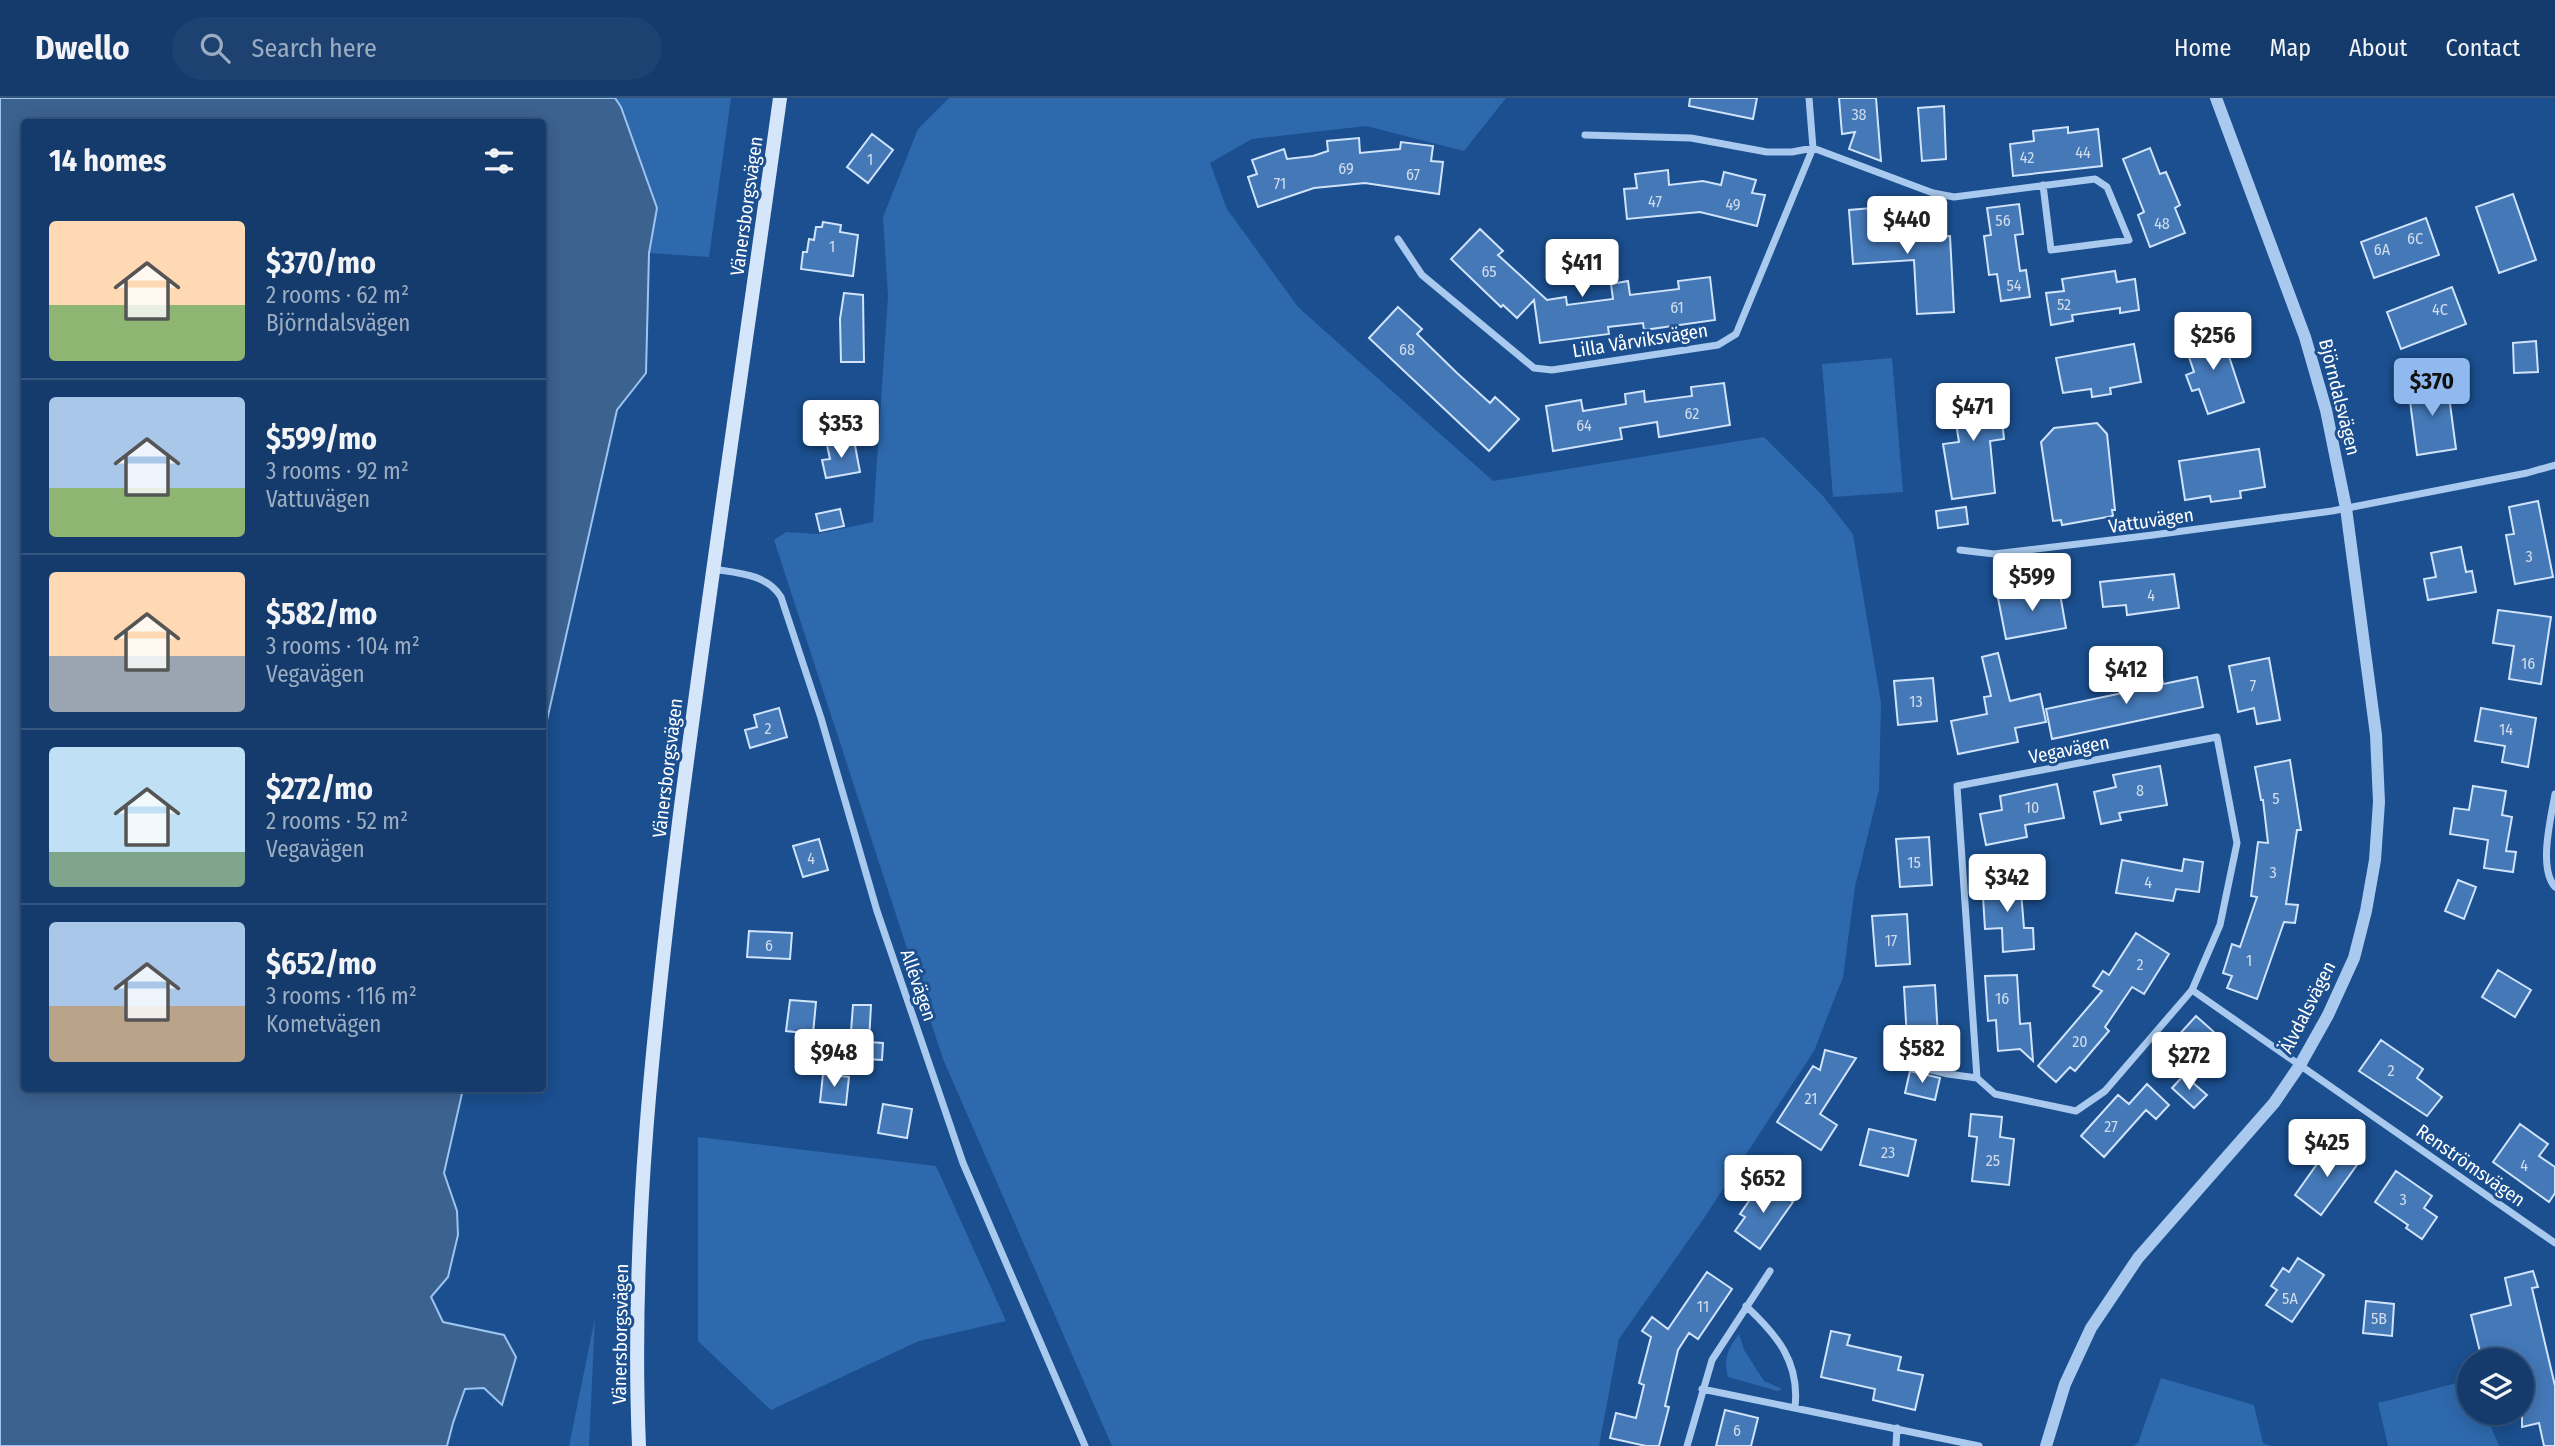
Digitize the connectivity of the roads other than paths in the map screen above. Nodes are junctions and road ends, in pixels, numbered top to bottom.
1 (780, 98) edge
2 (1809, 98) edge
3 (2216, 98) edge
4 (1584, 135) dead end
5 (1813, 148) junction
6 (2043, 185) junction
7 (1398, 239) dead end
8 (2555, 465) edge
9 (2346, 508) junction
10 (1961, 550) dead end
11 (712, 569) junction
12 (2555, 794) edge
13 (2555, 887) edge
14 (2192, 990) junction
15 (1895, 1061) dead end
16 (2300, 1065) junction
17 (1977, 1078) junction
18 (2555, 1243) edge
19 (1770, 1271) dead end
20 (1746, 1306) junction
21 (1702, 1389) junction
22 (1795, 1407) junction
23 (1897, 1428) junction
24 (639, 1446) edge
25 (1085, 1446) edge
26 (1687, 1446) edge
27 (1896, 1446) edge
28 (1979, 1446) edge
29 (2046, 1446) edge

1 - 11 main road, Vänersborgsvägen
2 - 5 street, Lilla Vårviksvägen
3 - 9 street, Björndalsvägen
4 - 5 street
5 - 6 street
5 - 7 street, Lilla Vårviksvägen
6 - 6 street
8 - 9 street
9 - 10 street, Vattuvägen
9 - 16 street, Älvdalsvägen
11 - 24 main road, Vänersborgsvägen
11 - 25 street, Allévägen
12 - 13 street
14 - 16 street
14 - 17 street, Vegavägen
14 - 17 street, Vegavägen
15 - 17 street, Vegavägen
16 - 18 street, Renströmsvägen
16 - 29 street, Älvdalsvägen
19 - 20 street
20 - 21 street
20 - 22 street
21 - 22 street
21 - 26 street
22 - 23 street
23 - 27 street
23 - 28 street

